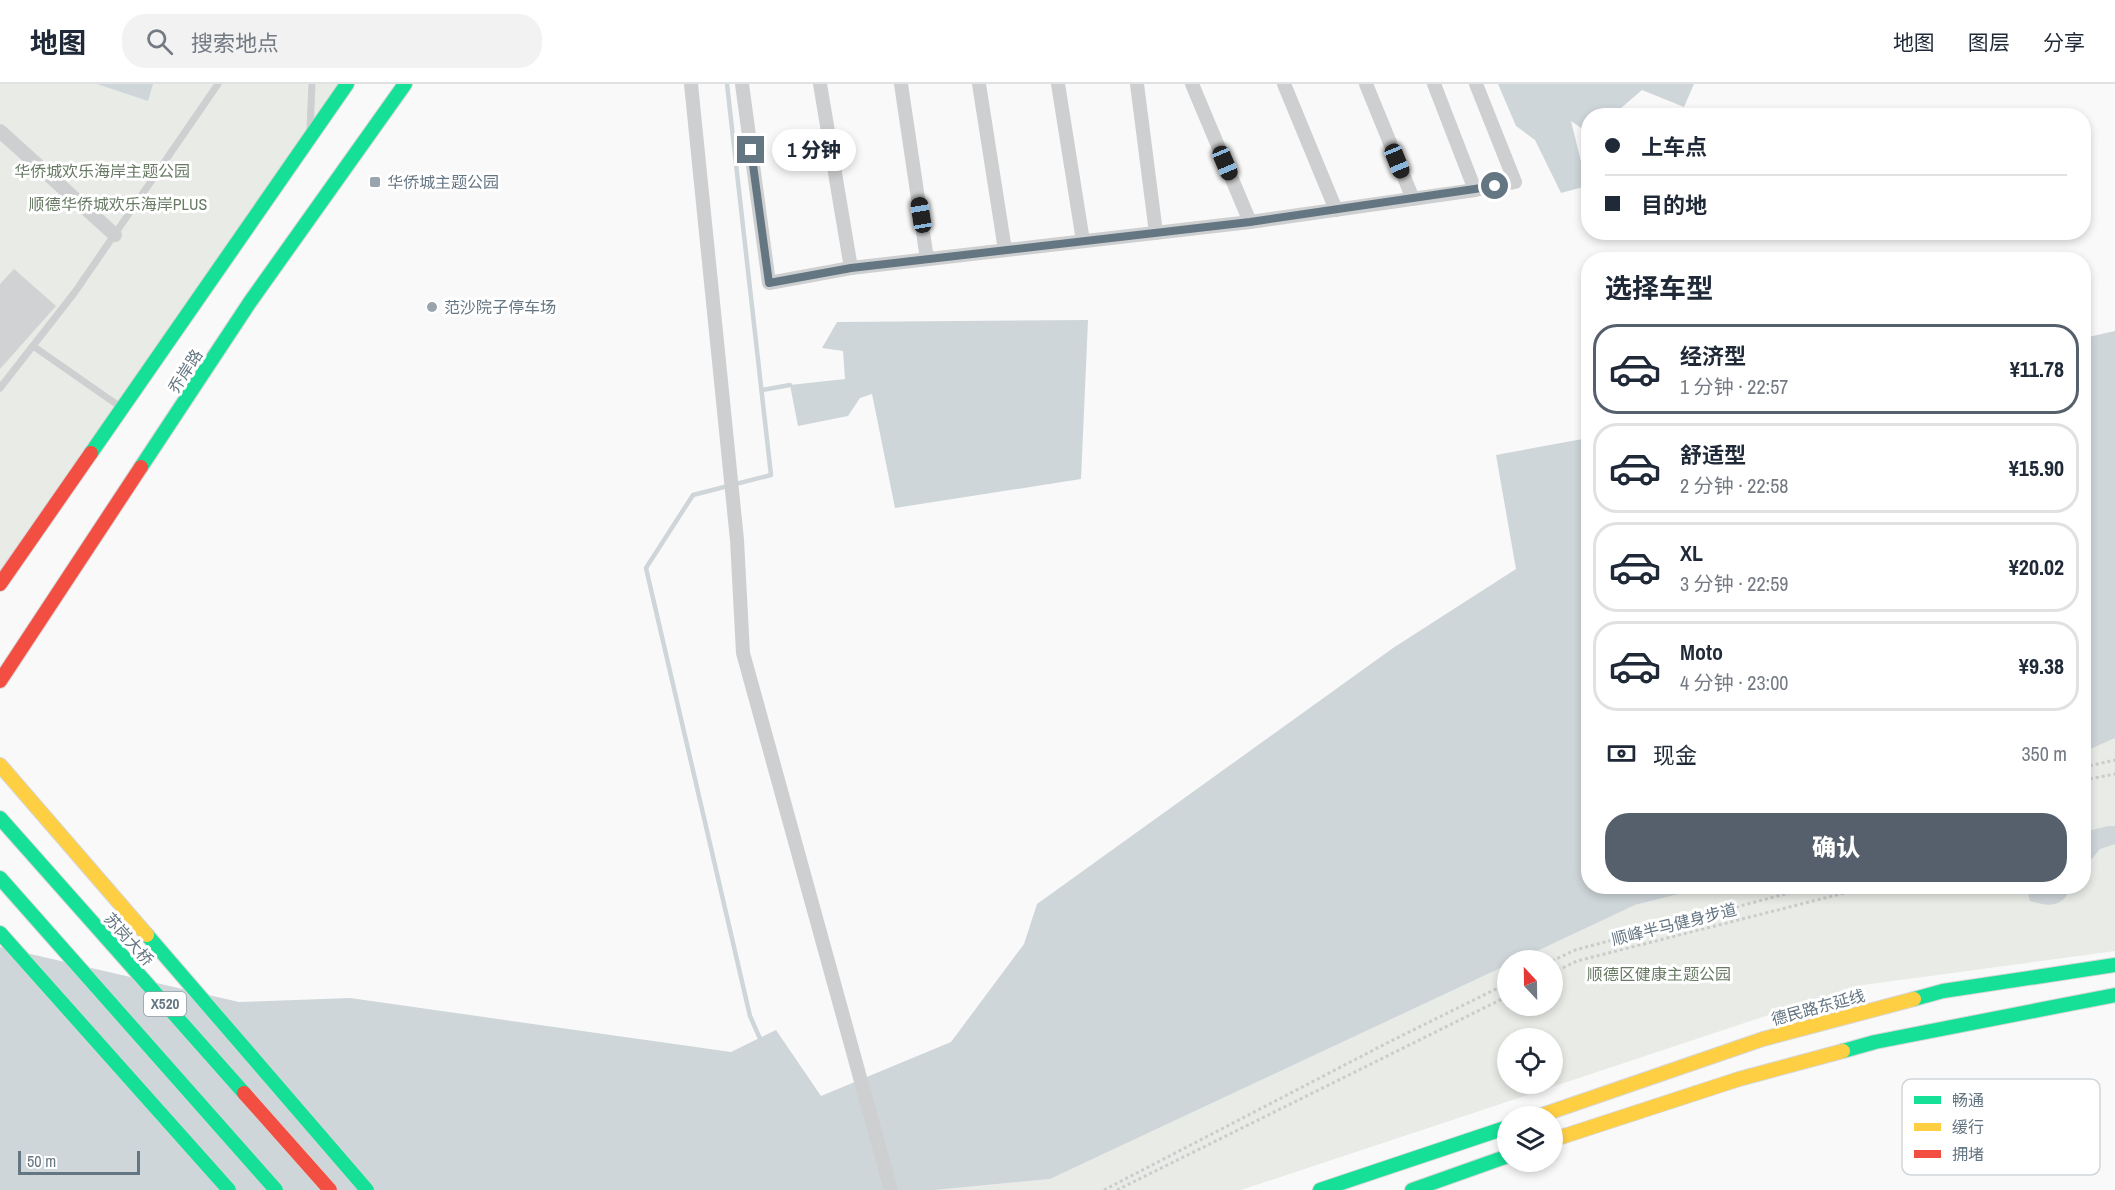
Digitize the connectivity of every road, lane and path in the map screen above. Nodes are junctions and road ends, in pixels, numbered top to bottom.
1 (218, 84) edge
2 (312, 84) edge
3 (347, 84) edge
4 (405, 84) edge
5 (691, 84) edge
6 (742, 84) edge
7 (820, 84) edge
8 (901, 84) edge
9 (979, 84) edge
10 (1058, 84) edge
11 (1137, 84) edge
12 (1192, 84) edge
13 (1284, 84) edge
14 (1366, 84) edge
15 (1434, 84) edge
16 (1476, 84) edge
17 (0, 131) edge
18 (309, 139) junction
19 (1475, 190) junction
20 (1413, 199) junction
21 (1336, 210) junction
22 (1250, 222) junction
23 (1156, 233) junction
24 (115, 235) junction
25 (1083, 241) junction
26 (1005, 250) junction
27 (927, 259) junction
28 (851, 268) junction
29 (33, 346) junction
30 (0, 388) edge
31 (122, 408) junction
32 (0, 584) edge
33 (1, 682) edge
34 (0, 752) edge
35 (2115, 760) edge
36 (0, 765) edge
37 (2091, 765) edge
38 (2115, 774) edge
39 (2091, 779) edge
40 (18, 785) junction
41 (0, 818) edge
42 (0, 878) edge
43 (1785, 894) edge
44 (1841, 894) edge
45 (0, 933) edge
46 (1563, 956) edge
47 (2115, 965) edge
48 (1563, 968) edge
49 (1497, 988) edge
50 (2115, 995) edge
51 (1497, 1001) edge
52 (1563, 1108) edge
53 (1497, 1130) edge
54 (1563, 1136) edge
55 (1497, 1160) edge
56 (229, 1190) edge
57 (276, 1190) edge
58 (330, 1190) edge
59 (367, 1190) edge
60 (891, 1190) edge
61 (1104, 1190) edge
62 (1117, 1190) edge
63 (1320, 1190) edge
64 (1412, 1190) edge

1 - 24 lane
2 - 18 lane
3 - 18 main road, 乔岸路
4 - 33 main road, 乔岸路
5 - 60 street
6 - 28 street
7 - 28 street
8 - 27 street
9 - 26 street
10 - 25 street
11 - 23 street
12 - 22 street
13 - 21 street
14 - 20 street
15 - 19 street
16 - 19 street
17 - 24 street
18 - 31 main road, 乔岸路
19 - 20 street
20 - 21 street
21 - 22 street
22 - 23 street
23 - 25 street
24 - 29 lane
25 - 26 street
26 - 27 street
27 - 28 street
29 - 30 lane
29 - 31 lane
31 - 32 main road, 乔岸路
34 - 40 main road
35 - 37 path
36 - 40 main road
38 - 39 path
40 - 59 main road
41 - 58 main road, 苏岗大桥 / X520
42 - 57 main road, X520
43 - 46 path
44 - 48 path, 顺峰半马健身步道
45 - 56 main road
47 - 52 main road, 德民路东延线
49 - 61 path
50 - 54 main road
51 - 62 path
53 - 63 main road
55 - 64 main road

